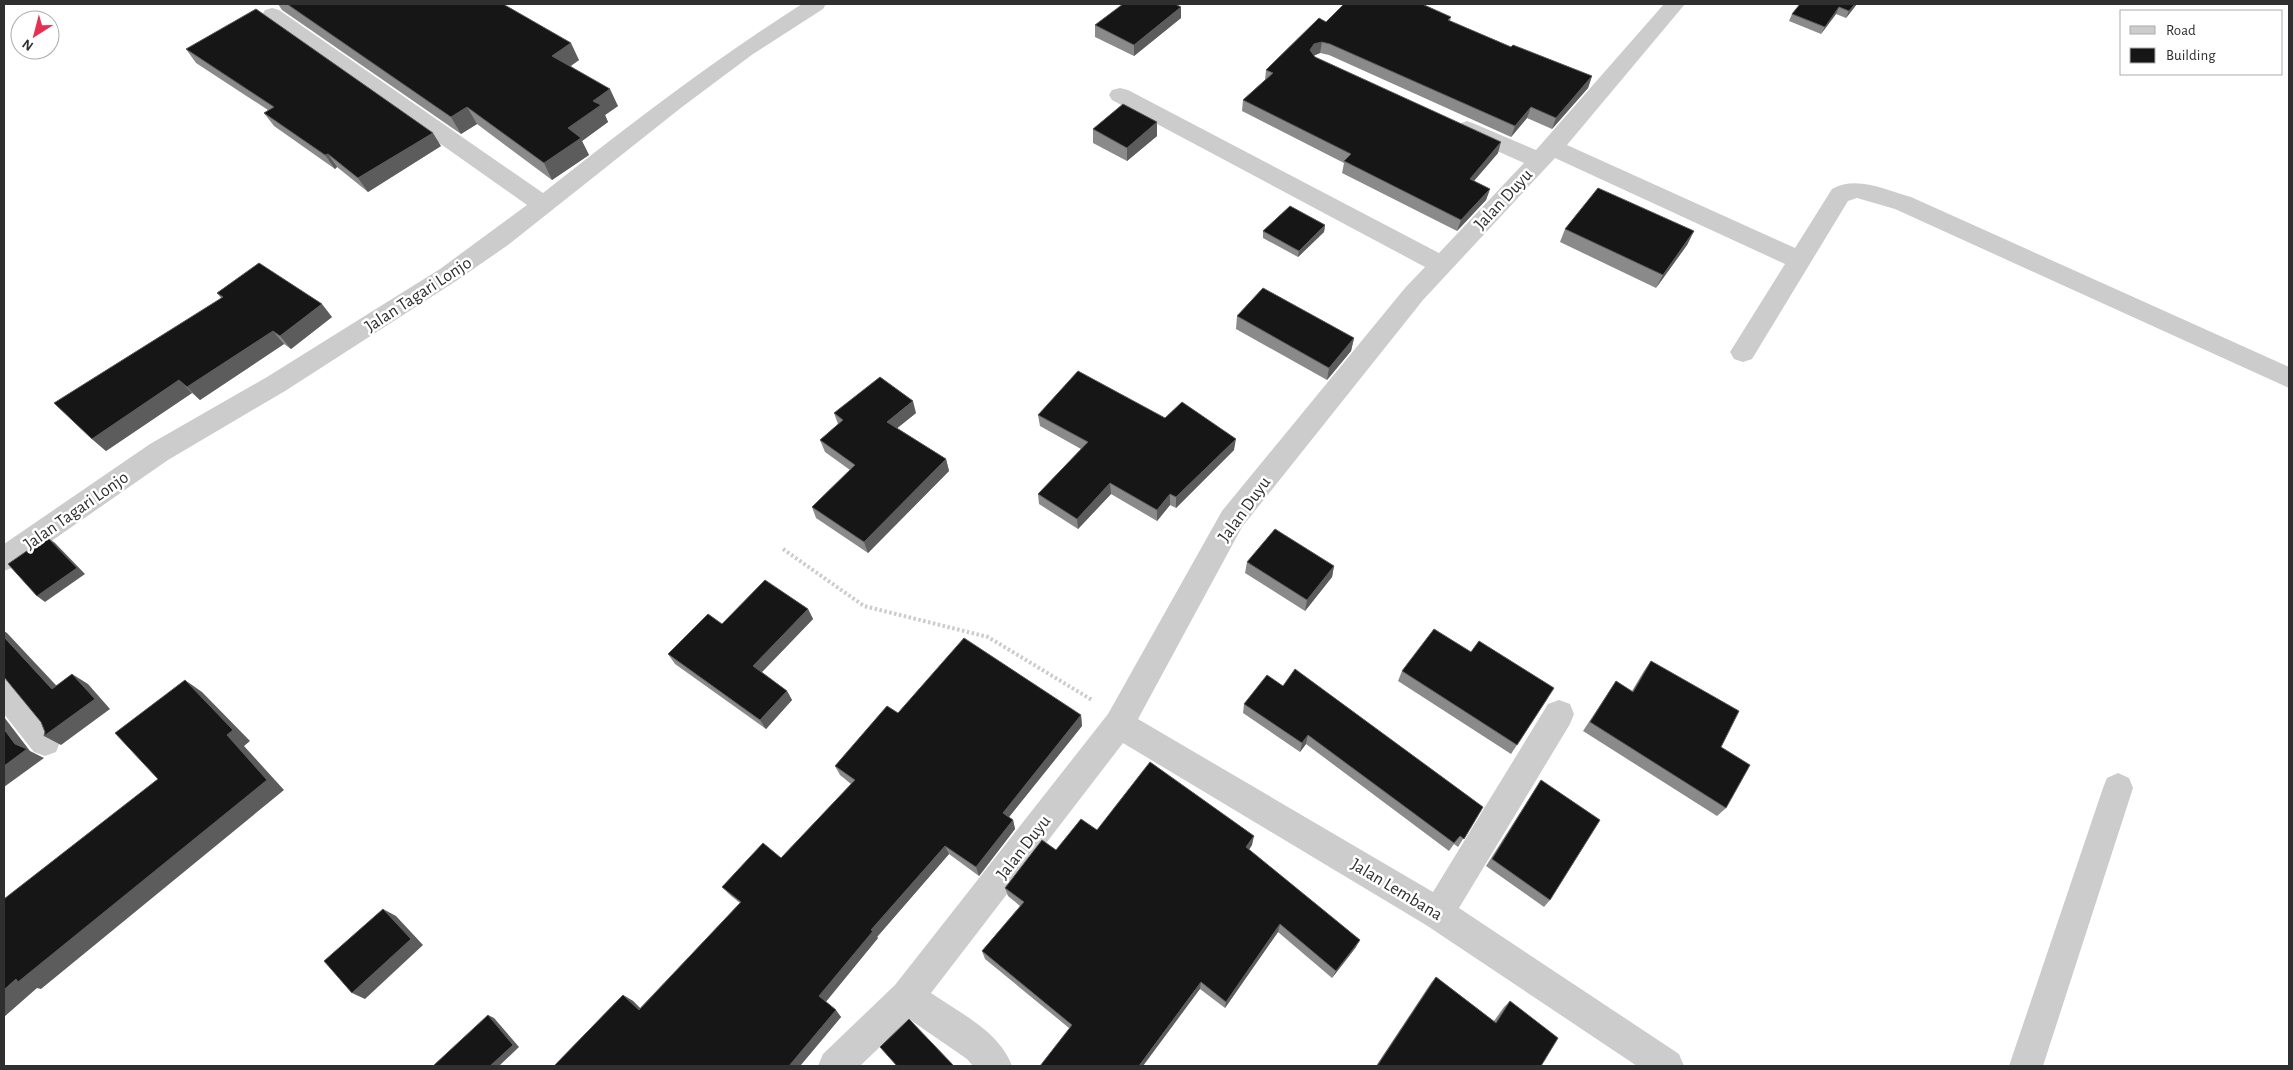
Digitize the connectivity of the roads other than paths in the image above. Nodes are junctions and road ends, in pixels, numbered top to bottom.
1 (816, 4) edge
2 (1675, 4) edge
3 (272, 15) dead end
4 (1120, 95) dead end
5 (1448, 120) edge
6 (1546, 154) junction
7 (543, 205) junction
8 (1799, 260) junction
9 (1442, 264) junction
10 (1743, 352) dead end
11 (2289, 378) edge
12 (4, 559) edge
13 (4, 692) edge
14 (1559, 714) dead end
15 (1121, 720) junction
16 (45, 742) edge
17 (2118, 788) dead end
18 (1438, 913) junction
19 (907, 997) junction
20 (835, 1066) edge
21 (995, 1066) edge
22 (1667, 1066) edge
23 (2026, 1066) edge

1 - 7 street, Jalan Tagari Lonjo
2 - 6 street, Jalan Duyu
3 - 7 street
4 - 9 street
5 - 6 street
6 - 8 street
6 - 9 street, Jalan Duyu
7 - 12 street, Jalan Tagari Lonjo
8 - 10 street
8 - 11 street
9 - 15 street, Jalan Duyu
13 - 16 street
14 - 18 street
15 - 18 street, Jalan Lembana
15 - 19 street, Jalan Duyu
17 - 23 street
18 - 22 street, Jalan Lembana
19 - 20 street, Jalan Duyu
19 - 21 street

